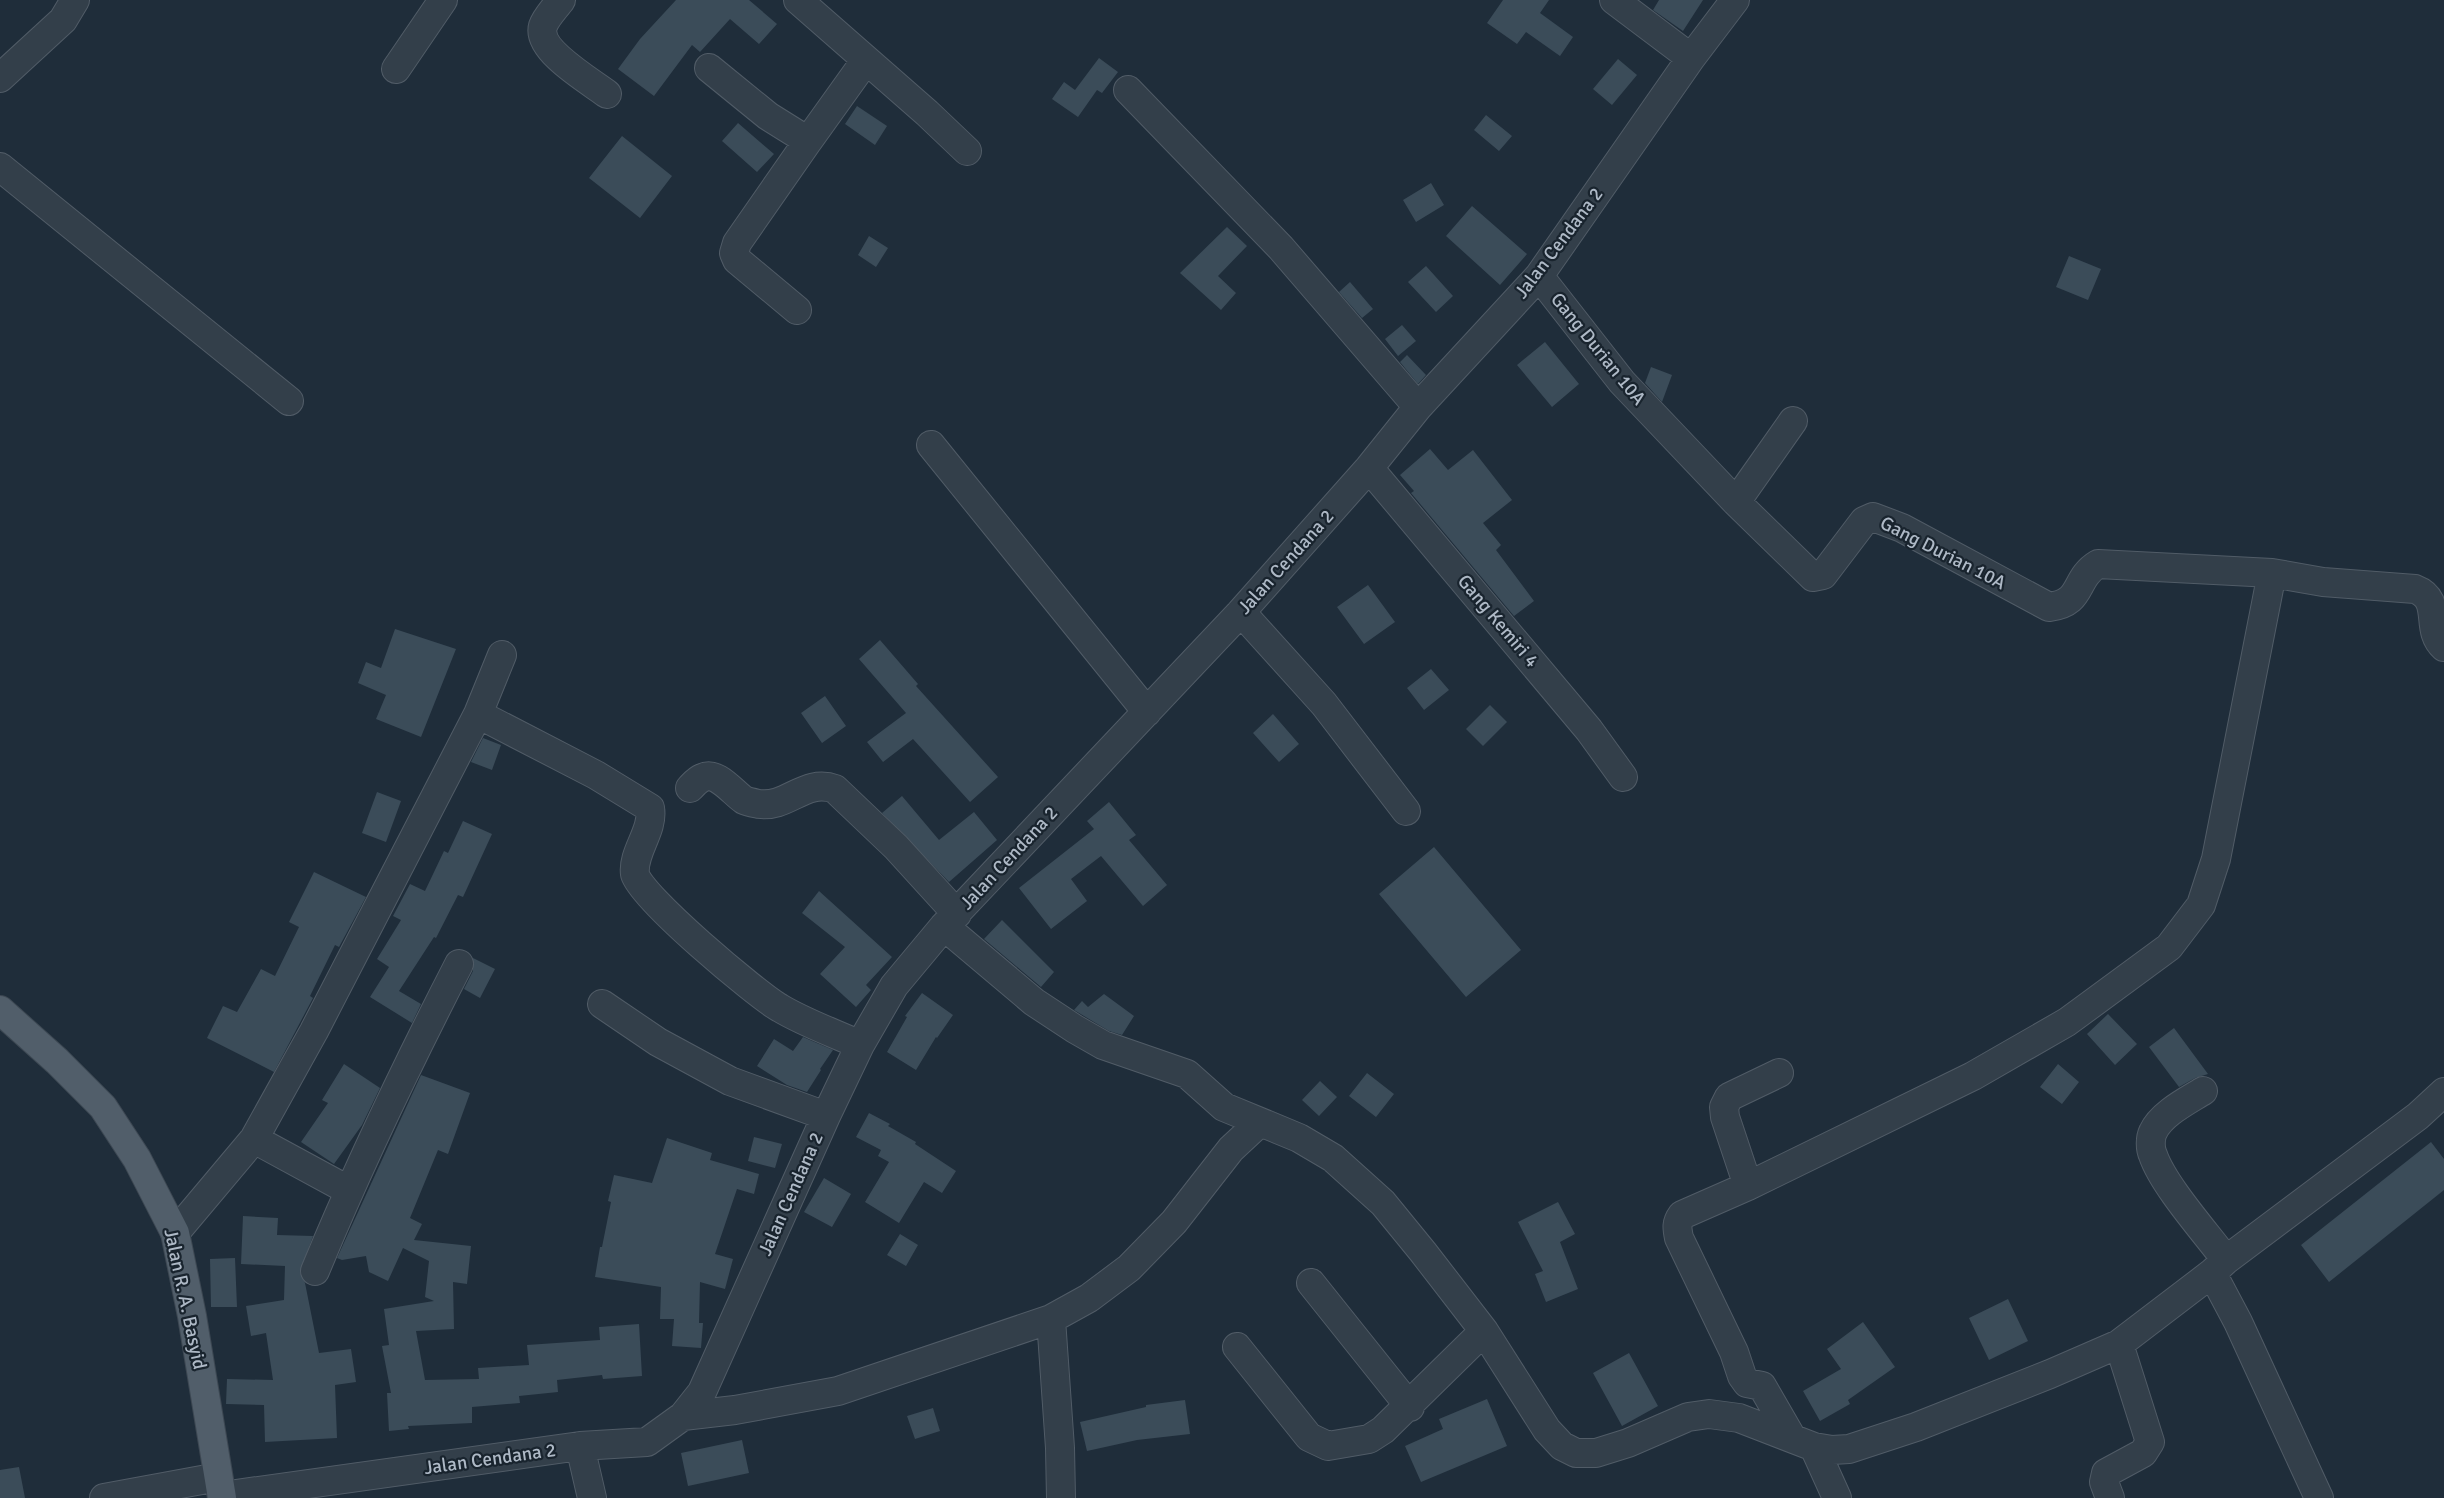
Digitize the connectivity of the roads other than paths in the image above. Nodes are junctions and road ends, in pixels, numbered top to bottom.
1 (75, 0) edge
2 (443, 0) edge
3 (561, 0) edge
4 (798, 0) edge
5 (1614, 0) edge
6 (1735, 0) edge
7 (1691, 58) junction
8 (866, 60) junction
9 (396, 68) dead end
10 (709, 68) dead end
11 (0, 78) edge
12 (1128, 90) dead end
13 (608, 94) dead end
14 (808, 141) junction
15 (967, 151) dead end
16 (0, 167) edge
17 (1539, 276) junction
18 (797, 310) dead end
19 (288, 401) dead end
20 (1418, 407) junction
21 (1793, 421) dead end
22 (931, 445) dead end
23 (1369, 468) junction
24 (1736, 502) junction
25 (2272, 573) junction
26 (1241, 612) junction
27 (2444, 647) edge
28 (502, 655) dead end
29 (1147, 712) junction
30 (478, 714) junction
31 (1623, 776) dead end
32 (690, 788) dead end
33 (1406, 811) dead end
34 (950, 920) junction
35 (458, 964) dead end
36 (602, 1004) dead end
37 (0, 1010) edge
38 (860, 1045) junction
39 (1779, 1073) dead end
40 (2203, 1091) dead end
41 (2444, 1092) edge
42 (826, 1116) junction
43 (1260, 1122) junction
44 (254, 1139) junction
45 (1748, 1186) junction
46 (348, 1190) junction
47 (175, 1233) junction
48 (2219, 1266) junction
49 (315, 1271) dead end
50 (1311, 1283) dead end
51 (1051, 1319) junction
52 (1484, 1331) junction
53 (2119, 1344) junction
54 (1237, 1346) dead end
55 (1410, 1406) junction
56 (683, 1416) junction
57 (1803, 1443) junction
58 (580, 1446) junction
59 (221, 1490) edge
60 (104, 1498) edge
61 (592, 1498) edge
62 (1061, 1498) edge
63 (1837, 1498) edge
64 (2110, 1498) edge
65 (2319, 1498) edge

1 - 11 street
2 - 9 street
3 - 13 street
4 - 8 street
5 - 7 street
6 - 7 street, Jalan Cendana 2
7 - 17 street, Jalan Cendana 2
8 - 14 street
8 - 15 street
10 - 14 street
12 - 20 street
14 - 18 street
16 - 19 street
17 - 20 street, Jalan Cendana 2
17 - 24 street, Gang Durian 10A
20 - 23 street, Jalan Cendana 2
21 - 24 street
22 - 29 street
23 - 26 street, Jalan Cendana 2
23 - 31 street, Gang Kemiri 4
24 - 25 street, Gang Durian 10A
25 - 27 street
25 - 45 street
26 - 29 street, Jalan Cendana 2
26 - 33 street
28 - 30 street
29 - 34 street, Jalan Cendana 2
30 - 38 street
30 - 44 street
32 - 34 street
34 - 38 street, Jalan Cendana 2
34 - 43 street
35 - 46 street
36 - 42 street
37 - 47 main road, Jalan R. A. Basyid
38 - 42 street, Jalan Cendana 2
39 - 45 street
40 - 48 street
41 - 48 street
42 - 56 street, Jalan Cendana 2
43 - 51 street
43 - 52 street
44 - 46 street
44 - 47 street
45 - 57 street
46 - 49 street
47 - 59 main road, Jalan R. A. Basyid
48 - 53 street
48 - 65 street
50 - 55 street
51 - 56 street
51 - 62 street
52 - 55 street
52 - 57 street
53 - 57 street
53 - 64 street
54 - 55 street
56 - 58 street, Jalan Cendana 2
57 - 63 street
58 - 59 street, Jalan Cendana 2
58 - 61 street
59 - 60 street, Jalan Cendana 2

